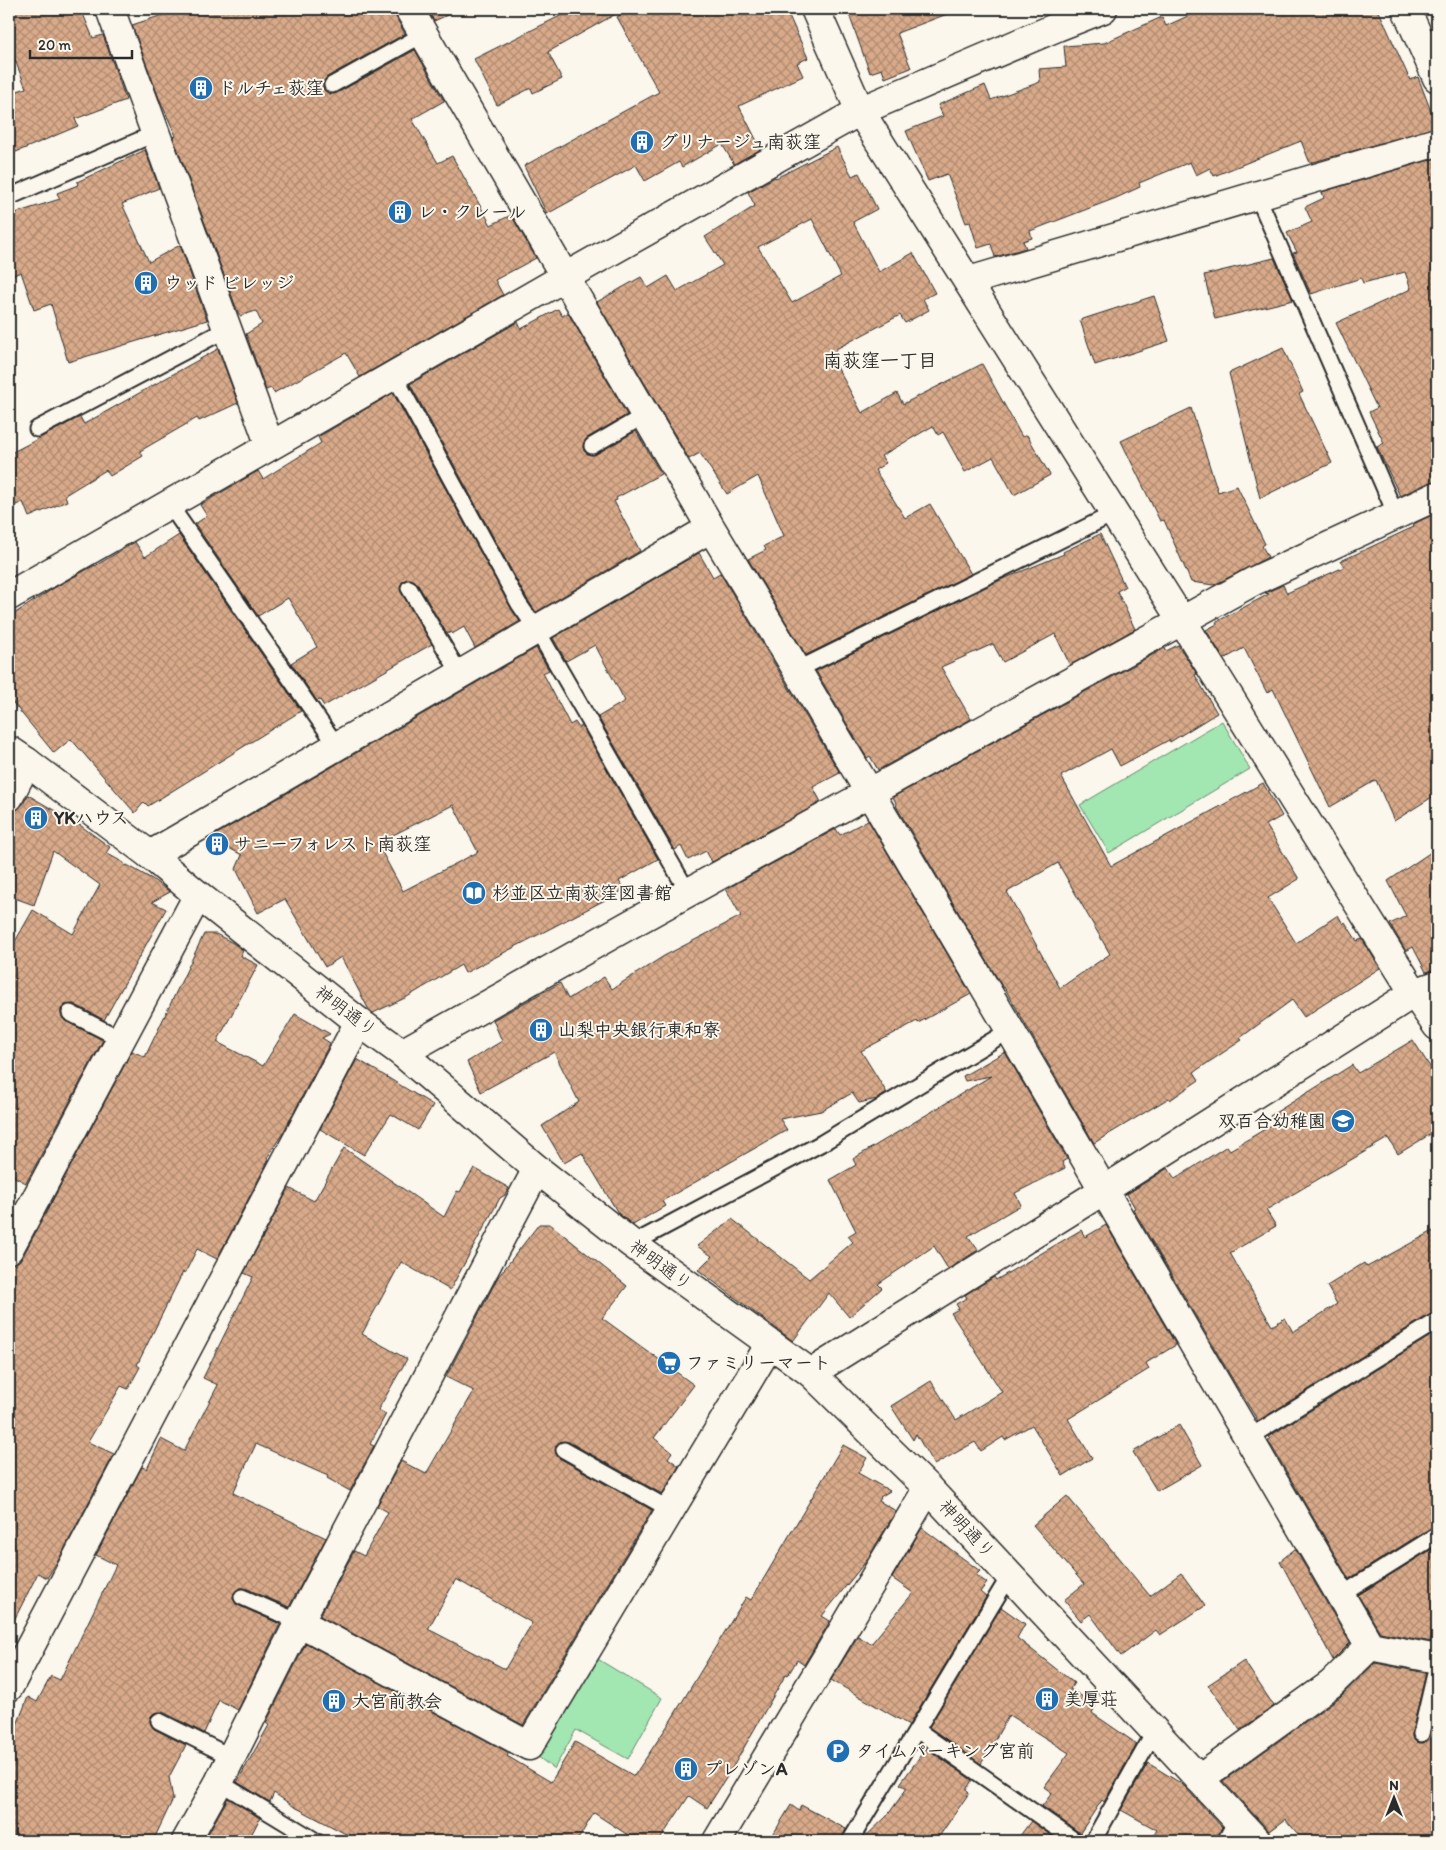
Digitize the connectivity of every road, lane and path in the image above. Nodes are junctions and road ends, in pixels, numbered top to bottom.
1 (110, 9) edge
2 (410, 9) edge
3 (815, 9) edge
4 (1103, 9) edge
5 (1406, 9) edge
6 (424, 34) junction
7 (1437, 78) edge
8 (332, 85) dead end
9 (860, 111) junction
10 (156, 132) junction
11 (1437, 142) edge
12 (9, 197) edge
13 (1258, 197) junction
14 (565, 277) junction
15 (969, 281) junction
16 (227, 329) junction
17 (394, 375) junction
18 (646, 416) junction
19 (37, 428) dead end
20 (270, 446) junction
21 (592, 446) dead end
22 (1437, 496) edge
23 (170, 504) junction
24 (1114, 513) junction
25 (1396, 516) junction
26 (711, 528) junction
27 (409, 588) dead end
28 (9, 596) edge
29 (1182, 621) junction
30 (536, 630) junction
31 (797, 670) junction
32 (460, 674) junction
33 (337, 746) junction
34 (18, 756) edge
35 (869, 792) junction
36 (9, 797) edge
37 (150, 855) junction
38 (688, 892) junction
39 (198, 895) junction
40 (1426, 989) edge
41 (70, 1013) dead end
42 (359, 1022) junction
43 (1437, 1026) edge
44 (1010, 1030) junction
45 (121, 1039) junction
46 (402, 1053) junction
47 (537, 1169) junction
48 (1104, 1190) junction
49 (632, 1244) junction
50 (9, 1249) edge
51 (1437, 1321) edge
52 (770, 1344) junction
53 (811, 1374) junction
54 (1248, 1438) junction
55 (564, 1450) dead end
56 (928, 1488) junction
57 (671, 1510) junction
58 (1437, 1535) edge
59 (1010, 1575) junction
60 (1341, 1595) junction
61 (242, 1597) dead end
62 (299, 1622) junction
63 (1370, 1646) junction
64 (1437, 1659) edge
65 (1437, 1664) edge
66 (9, 1687) edge
67 (159, 1721) dead end
68 (917, 1730) junction
69 (1155, 1731) junction
70 (1421, 1734) dead end
71 (231, 1757) junction
72 (1199, 1778) junction
73 (219, 1782) junction
74 (1231, 1830) edge
75 (186, 1841) edge
76 (316, 1841) edge
77 (717, 1841) edge
78 (850, 1841) edge
79 (1075, 1841) edge
80 (1093, 1841) edge
81 (1257, 1841) edge

1 - 10 street
2 - 6 street
3 - 9 street
4 - 9 street
5 - 7 street
6 - 8 lane
6 - 14 street
9 - 14 street
9 - 15 street
10 - 12 lane
10 - 16 street
11 - 13 street
13 - 15 street
13 - 25 lane
14 - 17 street
14 - 18 street
15 - 24 street
16 - 19 lane
16 - 20 street
17 - 20 street
17 - 30 lane
18 - 21 lane
18 - 26 street
20 - 23 street
22 - 25 street
23 - 28 street
23 - 33 lane
24 - 29 street
24 - 31 lane
25 - 29 street
26 - 30 street
26 - 31 street
27 - 32 lane
29 - 35 street
29 - 40 street
30 - 32 street
30 - 38 lane
31 - 35 street
32 - 33 street
33 - 37 street
34 - 36 street
34 - 37 street, 神明通り
35 - 38 street
35 - 44 street
37 - 39 street, 神明通り
38 - 46 street
39 - 42 street, 神明通り
39 - 45 street
40 - 43 street
40 - 48 street
41 - 45 lane
42 - 46 street, 神明通り
42 - 66 street
44 - 48 street
44 - 49 lane
45 - 50 street
46 - 47 street, 神明通り
47 - 49 street, 神明通り
47 - 62 street
48 - 53 street
48 - 54 street
49 - 52 street, 神明通り
51 - 54 lane
52 - 53 street, 神明通り
52 - 57 street
53 - 56 street, 神明通り
54 - 60 street
55 - 57 lane
56 - 59 street, 神明通り
56 - 77 street
57 - 62 street
58 - 60 lane
59 - 68 lane
59 - 69 street, 神明通り
60 - 63 street
61 - 62 lane
62 - 71 street
63 - 64 street
63 - 72 street
65 - 70 lane
67 - 71 lane
68 - 78 lane
68 - 79 lane
69 - 72 street, 神明通り
69 - 80 lane
71 - 73 street
72 - 74 street, 神明通り
73 - 75 street
73 - 76 lane
74 - 81 street, 神明通り

